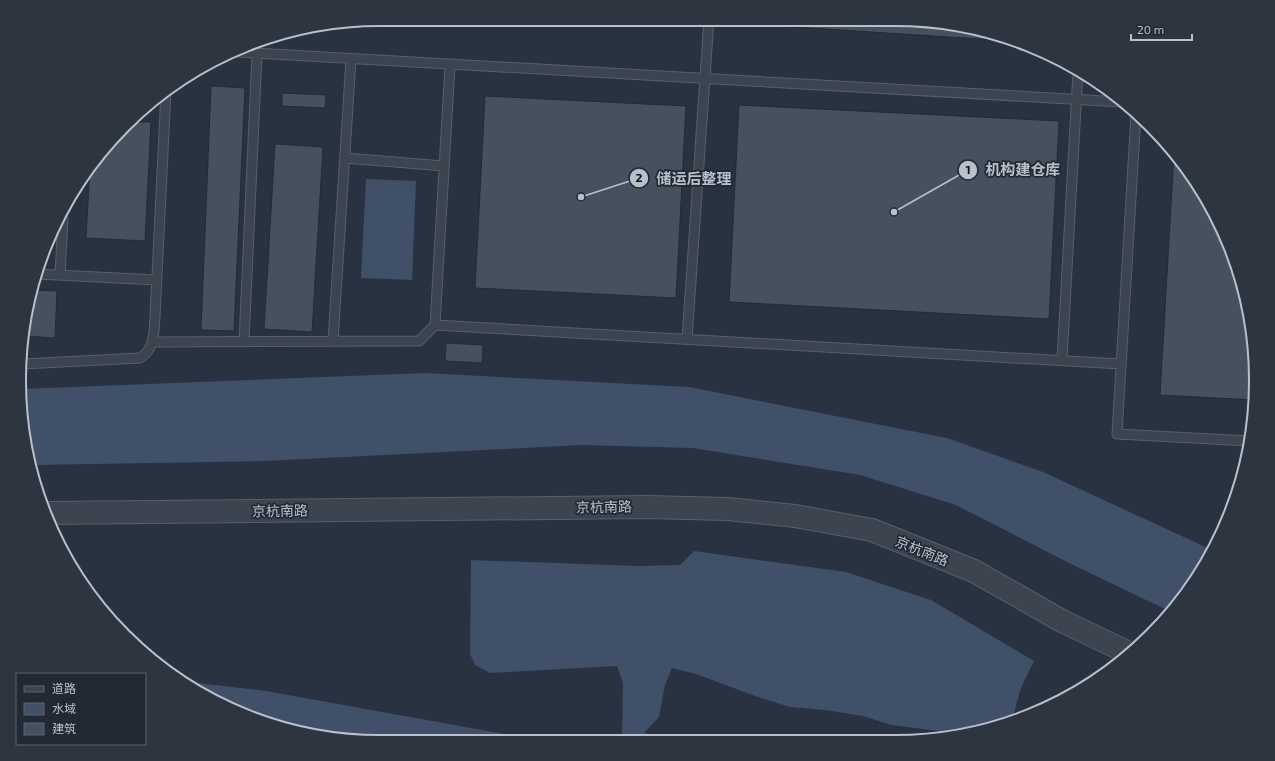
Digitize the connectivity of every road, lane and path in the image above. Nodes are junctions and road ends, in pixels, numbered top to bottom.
1 (709, 26) edge
2 (246, 53) edge
3 (257, 54) junction
4 (351, 59) junction
5 (450, 65) junction
6 (1078, 77) edge
7 (705, 79) junction
8 (166, 99) edge
9 (1076, 100) junction
10 (1113, 102) edge
11 (1136, 121) edge
12 (345, 158) junction
13 (444, 166) junction
14 (63, 225) edge
15 (43, 274) edge
16 (60, 275) junction
17 (157, 280) junction
18 (435, 325) junction
19 (687, 339) junction
20 (333, 341) junction
21 (152, 342) junction
22 (244, 342) junction
23 (1062, 360) junction
24 (27, 364) edge
25 (1121, 364) junction
26 (1244, 441) edge
27 (52, 513) edge
28 (1124, 651) edge

1 - 7 lane
2 - 3 lane
3 - 4 lane
3 - 22 lane
4 - 5 lane
4 - 12 lane
5 - 7 lane
5 - 13 lane
6 - 9 lane
7 - 9 lane
7 - 19 lane
8 - 17 lane
9 - 10 lane
9 - 23 lane
11 - 25 lane
12 - 13 lane
12 - 20 lane
13 - 18 lane
14 - 16 lane
15 - 16 lane
16 - 17 lane
17 - 21 lane
18 - 19 lane
18 - 20 lane
19 - 23 lane
20 - 22 lane
21 - 22 lane
21 - 24 lane
23 - 25 lane
25 - 26 lane
27 - 28 street, 京杭南路

